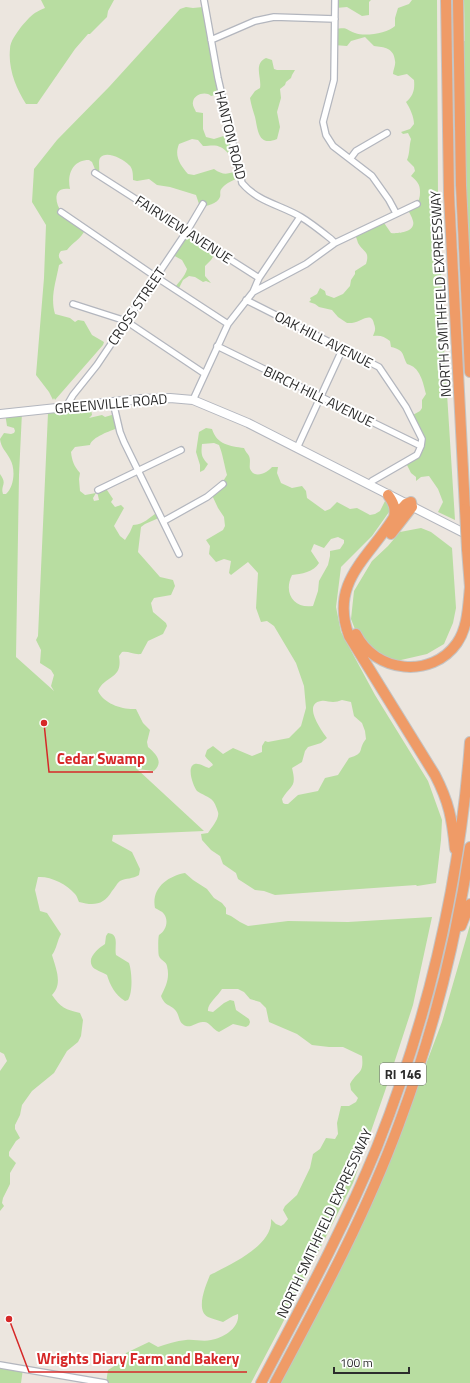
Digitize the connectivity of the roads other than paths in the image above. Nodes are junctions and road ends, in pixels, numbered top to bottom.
1 (204, 0) edge
2 (335, 0) edge
3 (446, 0) edge
4 (458, 0) edge
5 (334, 19) junction
6 (211, 40) junction
7 (388, 133) dead end
8 (350, 159) junction
9 (95, 172) dead end
10 (203, 204) dead end
11 (417, 204) dead end
12 (61, 212) dead end
13 (396, 213) junction
14 (300, 217) junction
15 (187, 231) junction
16 (335, 243) junction
17 (156, 277) junction
18 (259, 278) junction
19 (253, 292) junction
20 (246, 300) junction
21 (73, 304) dead end
22 (126, 321) junction
23 (228, 324) junction
24 (217, 346) junction
25 (343, 348) junction
26 (470, 372) edge
27 (205, 374) junction
28 (320, 396) junction
29 (193, 400) junction
30 (113, 402) junction
31 (66, 407) junction
32 (0, 414) edge
33 (421, 446) junction
34 (297, 448) junction
35 (181, 450) dead end
36 (328, 464) junction
37 (138, 470) junction
38 (372, 481) junction
39 (223, 484) dead end
40 (98, 490) dead end
41 (388, 495) junction
42 (411, 508) junction
43 (394, 517) junction
44 (164, 521) junction
45 (470, 531) edge
46 (470, 536) edge
47 (179, 554) dead end
48 (470, 587) edge
49 (470, 742) edge
50 (470, 847) edge
51 (456, 860) junction
52 (470, 904) edge
53 (452, 948) junction
54 (0, 1365) edge
55 (105, 1383) edge
56 (261, 1383) edge
57 (275, 1383) edge

1 - 6 street, HANTON ROAD
2 - 5 street
3 - 48 highway, NORTH SMITHFIELD EXPRESSWAY, bridge
4 - 26 highway, NORTH SMITHFIELD EXPRESSWAY
5 - 6 street
5 - 8 street
6 - 14 street, HANTON ROAD
7 - 8 street
8 - 13 street
9 - 15 street, FAIRVIEW AVENUE
10 - 15 street, CROSS STREET
11 - 13 street
12 - 17 street
13 - 16 street
14 - 16 street, HANTON ROAD
14 - 18 street
15 - 17 street, CROSS STREET
15 - 18 street, FAIRVIEW AVENUE
16 - 19 street
17 - 22 street, CROSS STREET
17 - 23 street
18 - 19 street
19 - 20 street
20 - 23 street
20 - 25 street, OAK HILL AVENUE
21 - 22 street
22 - 27 street
22 - 31 street, CROSS STREET
23 - 24 street
24 - 27 street
24 - 28 street, BIRCH HILL AVENUE
25 - 28 street
25 - 33 street, OAK HILL AVENUE
27 - 29 street
28 - 33 street, BIRCH HILL AVENUE
28 - 34 street
29 - 30 main road, GREENVILLE ROAD
29 - 34 main road, GREENVILLE ROAD
30 - 31 main road, GREENVILLE ROAD
30 - 37 street
31 - 32 main road, GREENVILLE ROAD
33 - 38 street
34 - 36 main road, GREENVILLE ROAD
35 - 37 street
36 - 38 main road, GREENVILLE ROAD
36 - 41 main road, GREENVILLE ROAD
37 - 40 street
37 - 44 street
38 - 42 main road, GREENVILLE ROAD
39 - 44 street
41 - 42 main road, GREENVILLE ROAD
41 - 43 highway
42 - 43 highway
42 - 45 main road, GREENVILLE ROAD
42 - 46 main road, GREENVILLE ROAD
42 - 48 highway, NORTH SMITHFIELD EXPRESSWAY
43 - 51 highway
44 - 47 street
49 - 51 highway, NORTH SMITHFIELD EXPRESSWAY / RI 146
50 - 53 highway, NORTH SMITHFIELD EXPRESSWAY / RI 146
51 - 56 highway, NORTH SMITHFIELD EXPRESSWAY / RI 146
52 - 53 highway
53 - 57 highway, NORTH SMITHFIELD EXPRESSWAY / RI 146
54 - 55 street

